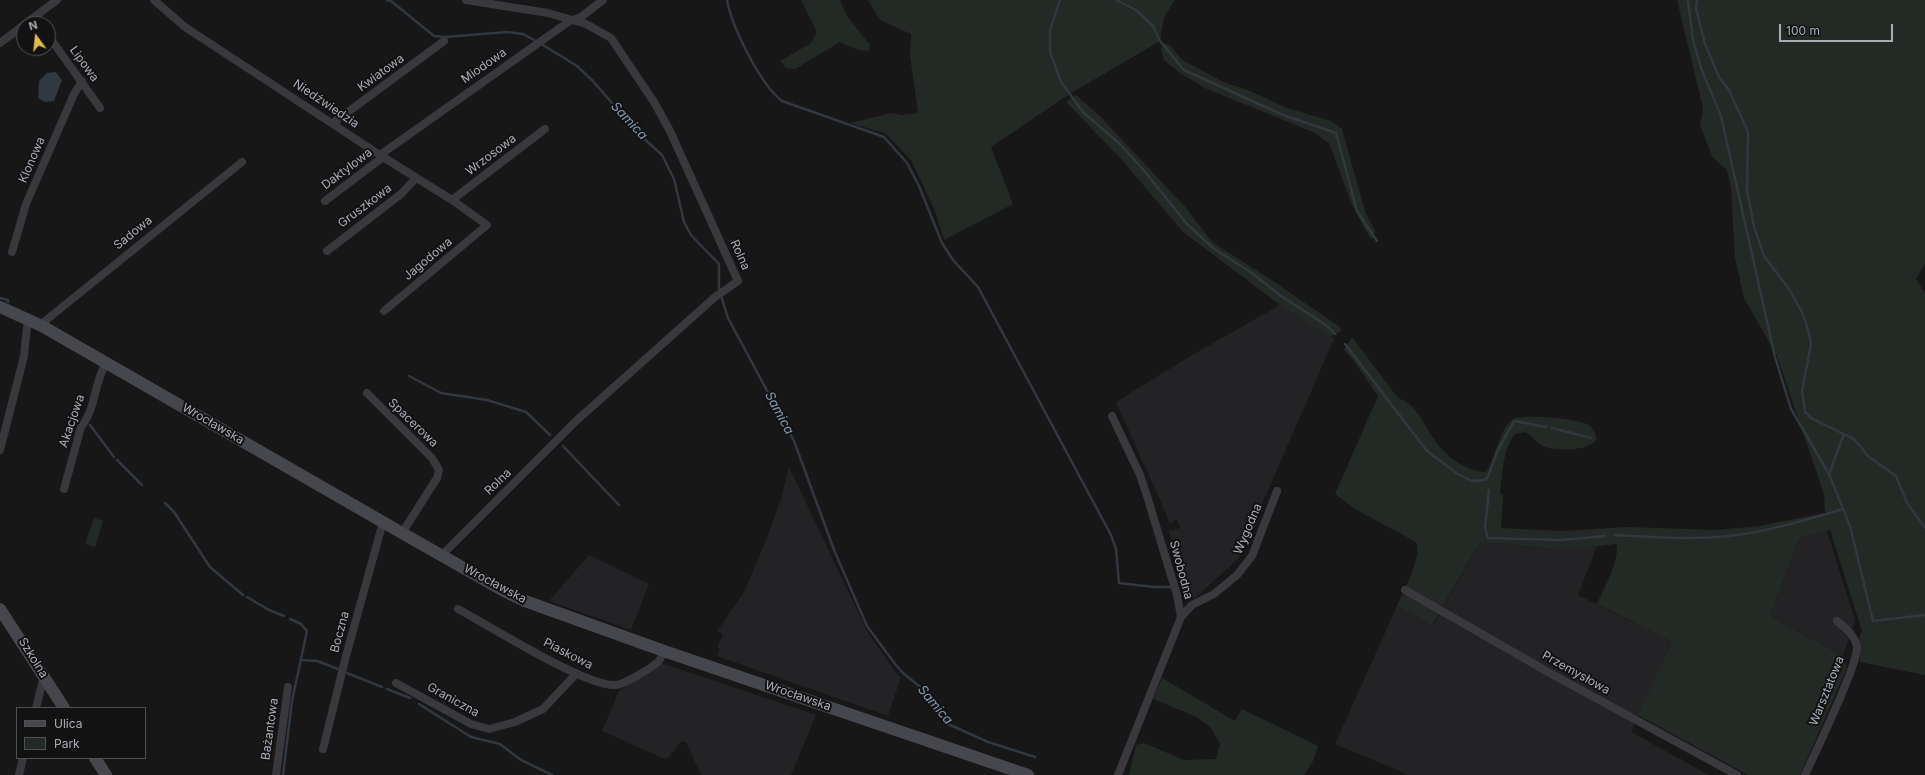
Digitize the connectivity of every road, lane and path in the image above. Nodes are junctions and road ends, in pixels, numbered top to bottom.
1 (58, 0) edge
2 (154, 0) edge
3 (466, 0) edge
4 (603, 0) edge
5 (36, 16) edge
6 (572, 20) junction
7 (16, 30) edge
8 (444, 41) dead end
9 (0, 42) edge
10 (56, 46) edge
11 (82, 81) junction
12 (100, 108) dead end
13 (333, 123) junction
14 (545, 129) dead end
15 (381, 156) junction
16 (242, 162) dead end
17 (416, 178) junction
18 (452, 200) junction
19 (325, 201) dead end
20 (487, 225) joint
21 (327, 251) dead end
22 (12, 252) dead end
23 (0, 307) edge
24 (384, 311) dead end
25 (30, 320) junction
26 (42, 326) junction
27 (106, 363) junction
28 (367, 393) dead end
29 (1112, 416) dead end
30 (0, 450) edge
31 (64, 489) dead end
32 (1277, 491) dead end
33 (383, 522) junction
34 (402, 533) junction
35 (442, 555) junction
36 (1405, 590) dead end
37 (0, 609) edge
38 (458, 609) dead end
39 (1181, 617) junction
40 (1837, 621) dead end
41 (664, 651) junction
42 (576, 674) junction
43 (45, 678) junction
44 (396, 683) dead end
45 (288, 687) dead end
46 (36, 707) edge
47 (63, 707) edge
48 (323, 749) dead end
49 (23, 759) edge
50 (96, 759) edge
51 (19, 775) edge
52 (106, 775) edge
53 (276, 775) edge
54 (1028, 775) edge
55 (1118, 775) edge
56 (1737, 775) edge
57 (1805, 775) edge

1 - 5 street
2 - 13 street, Niedźwiedzia
3 - 6 street, Rolna
4 - 6 street, Miodowa
6 - 15 street, Miodowa
6 - 35 street, Rolna
7 - 9 street
8 - 13 street, Kwiatowa
10 - 11 street, Lipowa
11 - 12 street, Lipowa
11 - 22 street, Klonowa
13 - 15 street, Niedźwiedzia
14 - 18 street, Wrzosowa
15 - 17 street, Niedźwiedzia
15 - 19 street, Daktylowa
16 - 26 street, Sadowa
17 - 18 street, Niedźwiedzia
17 - 21 street, Gruszkowa
18 - 20 street, Niedźwiedzia
20 - 24 street, Jagodowa
23 - 25 main road, Wrocławska
25 - 26 main road, Wrocławska
25 - 30 street
26 - 27 main road, Wrocławska
27 - 31 street, Akacjowa
27 - 33 main road, Wrocławska
28 - 34 street, Spacerowa
29 - 39 street, Swobodna
32 - 39 street, Wygodna
33 - 34 main road, Wrocławska
33 - 48 street, Boczna
34 - 35 main road, Wrocławska
35 - 41 main road, Wrocławska
36 - 56 street, Przemysłowa
37 - 43 main road, Szkolna
38 - 42 street, Piaskowa
39 - 55 street, Swobodna
40 - 57 street, Warsztatowa
41 - 42 street, Piaskowa
41 - 54 main road, Wrocławska
42 - 44 street, Graniczna
43 - 46 street
43 - 47 main road, Szkolna
45 - 53 street, Bażantowa
49 - 51 street
50 - 52 main road

